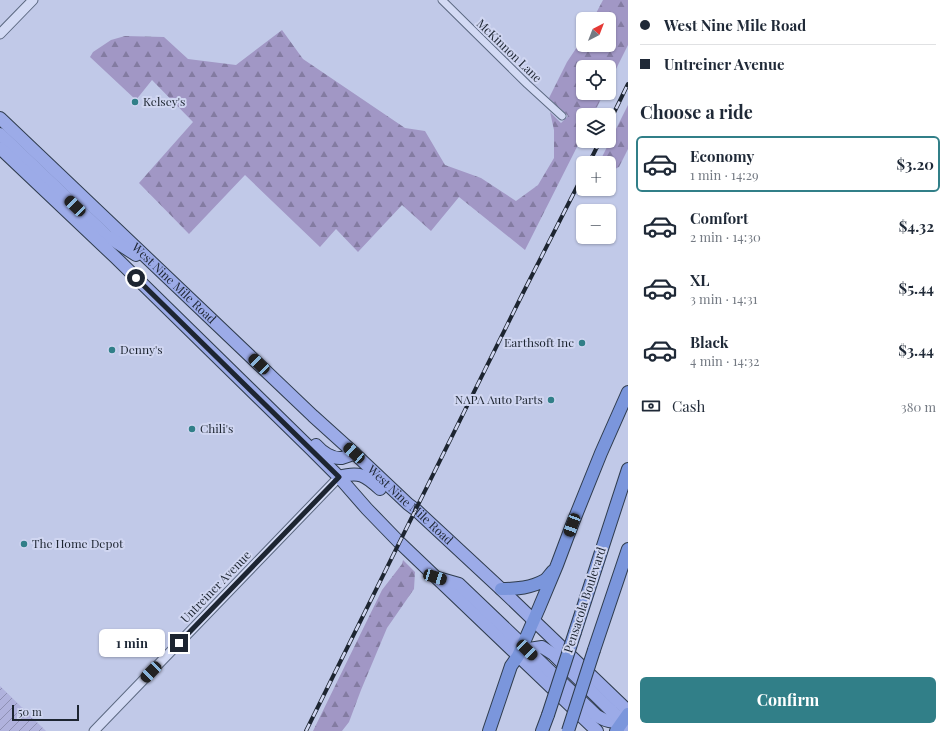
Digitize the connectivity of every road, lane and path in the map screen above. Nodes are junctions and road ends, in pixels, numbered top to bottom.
1 (33, 0) edge
2 (442, 0) edge
3 (0, 34) edge
4 (562, 116) dead end
5 (0, 118) edge
6 (0, 134) edge
7 (0, 148) edge
8 (161, 271) junction
9 (628, 392) edge
10 (255, 394) junction
11 (354, 453) junction
12 (628, 469) edge
13 (339, 477) junction
14 (408, 504) junction
15 (628, 549) edge
16 (557, 565) junction
17 (501, 589) junction
18 (534, 620) junction
19 (522, 650) junction
20 (624, 719) edge
21 (94, 731) edge
22 (489, 731) edge
23 (542, 731) edge
24 (568, 731) edge
25 (597, 731) edge

1 - 3 street
2 - 4 street, McKinnon Lane
5 - 8 main road, West Nine Mile Road
6 - 8 main road
7 - 10 main road, West Nine Mile Road
8 - 11 main road, West Nine Mile Road
9 - 16 highway
10 - 11 main road
10 - 13 main road, West Nine Mile Road
11 - 14 main road, West Nine Mile Road
12 - 23 highway, Pensacola Boulevard, bridge
13 - 14 main road
13 - 19 main road, West Nine Mile Road
13 - 21 street, Untreiner Avenue
14 - 17 main road, West Nine Mile Road
15 - 24 highway, Pensacola Boulevard, bridge
16 - 17 highway
16 - 18 highway
17 - 18 main road, West Nine Mile Road
18 - 19 highway
18 - 20 main road, West Nine Mile Road
19 - 20 main road
19 - 22 highway
19 - 25 main road

